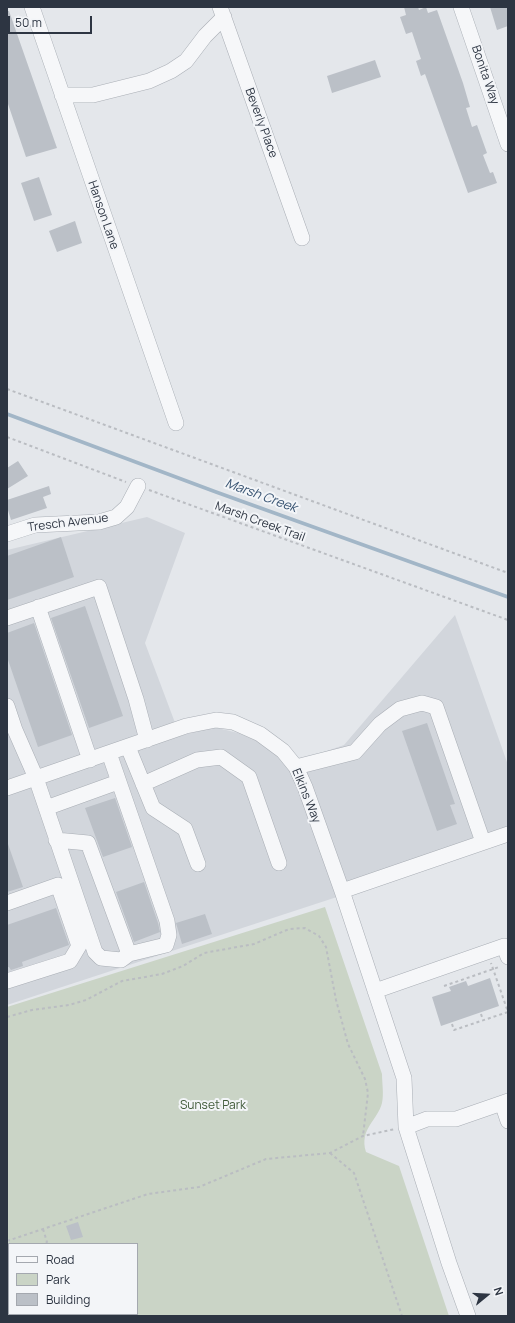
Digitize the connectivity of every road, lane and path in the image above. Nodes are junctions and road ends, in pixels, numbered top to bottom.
1 (32, 7) edge
2 (461, 7) edge
3 (222, 12) edge
4 (62, 95) junction
5 (503, 114) edge
6 (508, 144) edge
7 (302, 238) dead end
8 (7, 389) edge
9 (176, 423) dead end
10 (7, 437) edge
11 (138, 486) junction
12 (7, 534) edge
13 (508, 573) edge
14 (38, 607) junction
15 (7, 618) edge
16 (508, 620) edge
17 (7, 706) edge
18 (147, 740) junction
19 (128, 746) junction
20 (109, 753) junction
21 (90, 760) junction
22 (296, 767) junction
23 (36, 778) junction
24 (118, 782) junction
25 (143, 784) junction
26 (7, 788) edge
27 (46, 808) junction
28 (508, 834) edge
29 (56, 840) junction
30 (483, 842) junction
31 (279, 863) dead end
32 (198, 864) dead end
33 (342, 891) junction
34 (7, 902) edge
35 (487, 952) junction
36 (130, 954) junction
37 (504, 962) edge
38 (493, 969) junction
39 (7, 981) edge
40 (444, 986) dead end
41 (375, 991) junction
42 (508, 1012) edge
43 (481, 1014) dead end
44 (7, 1017) edge
45 (483, 1020) junction
46 (452, 1024) dead end
47 (505, 1102) edge
48 (508, 1121) edge
49 (406, 1127) junction
50 (363, 1136) junction
51 (330, 1153) junction
52 (43, 1229) junction
53 (7, 1241) edge
54 (46, 1243) edge
55 (402, 1316) edge
56 (468, 1316) edge

1 - 4 street, Hanson Lane
2 - 5 street, Bonita Way
3 - 4 street
3 - 7 street, Beverly Place
4 - 9 street, Hanson Lane
5 - 6 street, Bonita Way
8 - 13 path
10 - 11 path, Marsh Creek Trail
11 - 12 street, Tresch Avenue
11 - 16 path, Marsh Creek Trail
14 - 15 street
14 - 18 street
14 - 21 street
17 - 23 street
18 - 19 street, Elkins Way
18 - 22 street, Elkins Way
19 - 20 street, Elkins Way
19 - 25 street
20 - 21 street, Elkins Way
20 - 24 street
21 - 23 street, Elkins Way
22 - 30 street
22 - 33 street, Elkins Way
23 - 26 street, Elkins Way
23 - 27 street
24 - 27 street
24 - 36 street
25 - 31 street
25 - 32 street
27 - 29 street
28 - 30 street
29 - 36 street
29 - 36 street
30 - 33 street
33 - 41 street, Elkins Way
34 - 39 street
35 - 37 street
35 - 38 path
35 - 41 street
37 - 38 path
38 - 40 path
38 - 42 path
41 - 49 street, Elkins Way
42 - 45 path
43 - 45 path
44 - 50 path
45 - 46 path
47 - 48 street
47 - 49 street
49 - 50 path
49 - 56 street, Elkins Way
50 - 51 path
51 - 52 path
51 - 55 path
52 - 53 path
52 - 54 path

